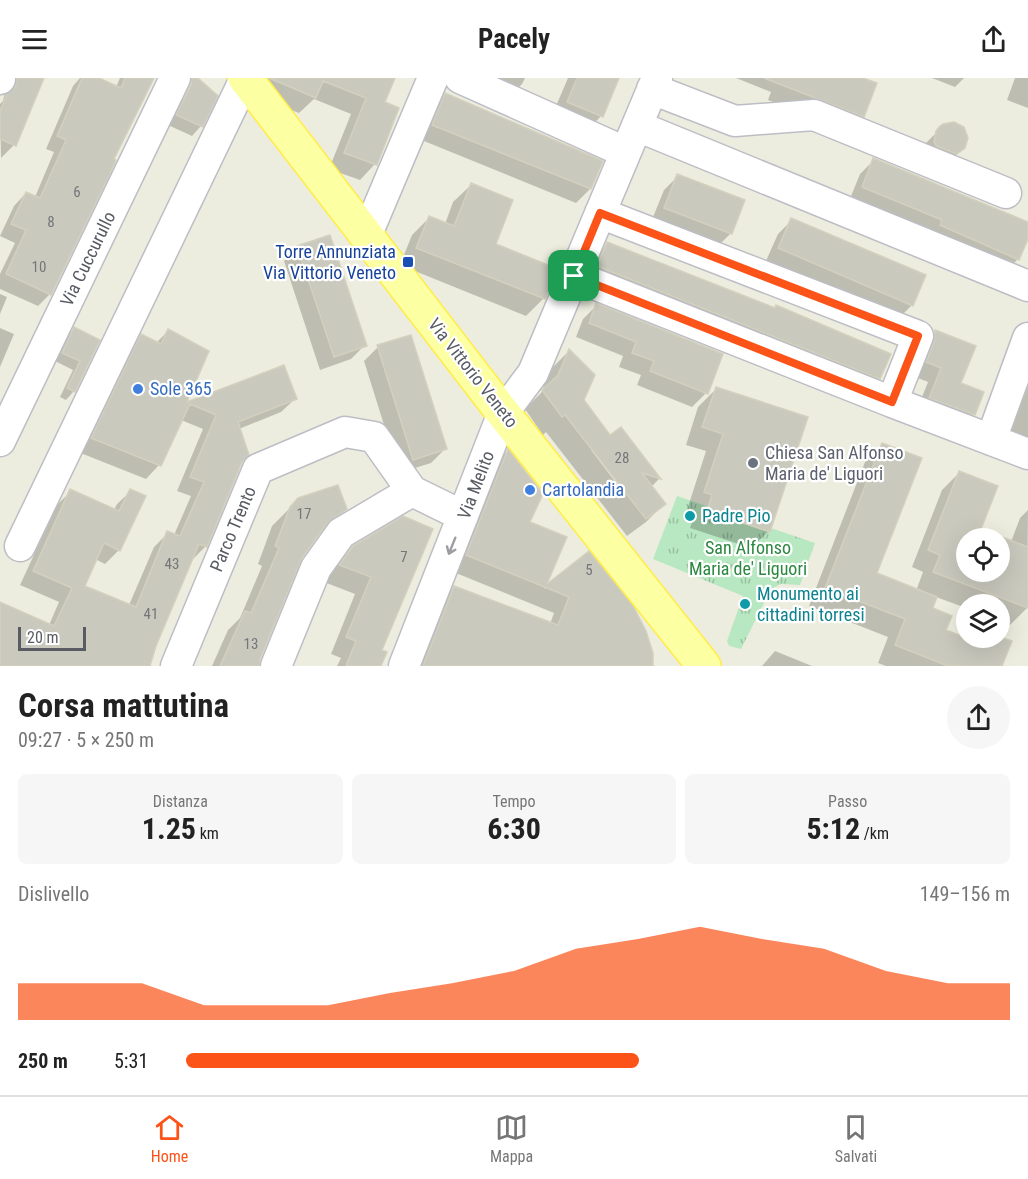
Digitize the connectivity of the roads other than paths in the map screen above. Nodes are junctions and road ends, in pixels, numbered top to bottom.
1 (175, 78) edge
2 (245, 78) edge
3 (433, 78) edge
4 (460, 78) edge
5 (649, 82) edge
6 (624, 141) junction
7 (1006, 193) dead end
8 (600, 213) junction
9 (367, 234) junction
10 (574, 276) junction
11 (1028, 286) edge
12 (1028, 338) edge
13 (892, 402) junction
14 (503, 413) junction
15 (991, 440) junction
16 (0, 441) edge
17 (1028, 454) edge
18 (412, 491) junction
19 (464, 516) junction
20 (20, 546) dead end
21 (695, 662) edge
22 (176, 666) edge
23 (276, 666) edge
24 (404, 666) edge

1 - 16 street, Via Cuccurullo
2 - 9 main road, Via Vittorio Veneto
2 - 20 street, Via Vittorio Veneto
3 - 9 street
4 - 6 street
5 - 6 street, Via Melito
5 - 7 street
6 - 8 street, Via Melito
6 - 11 street
8 - 10 street, Via Melito
8 - 13 street
9 - 14 main road, Via Vittorio Veneto
10 - 13 street
10 - 14 street, Via Melito
12 - 15 street
13 - 15 street
14 - 19 street, Via Melito
14 - 21 main road, Via Vittorio Veneto
15 - 17 street
18 - 19 street, Parco Trento
18 - 22 street, Parco Trento
18 - 23 street
19 -> 24 street, Via Melito

